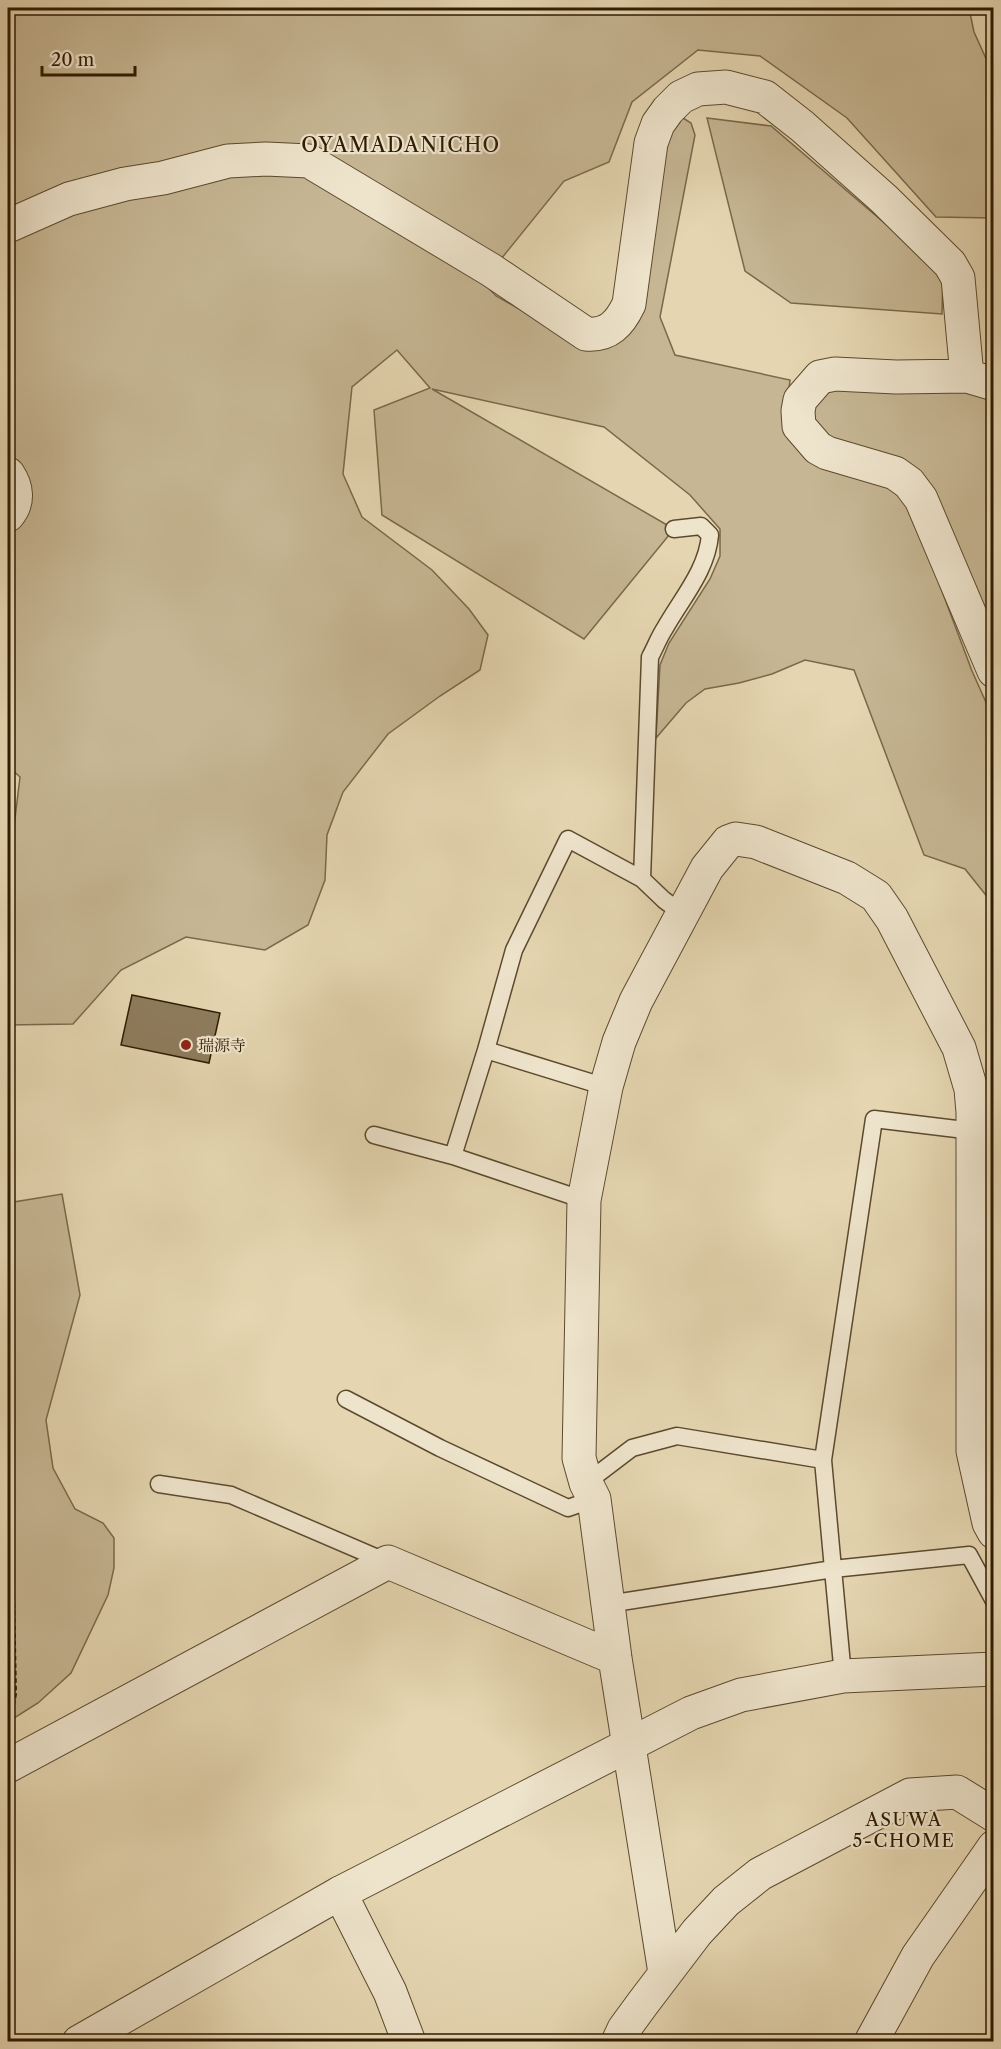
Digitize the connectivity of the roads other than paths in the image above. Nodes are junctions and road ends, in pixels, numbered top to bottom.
1 (8, 226) edge
2 (980, 380) edge
3 (8, 474) edge
4 (8, 515) edge
5 (674, 529) dead end
6 (993, 671) edge
7 (642, 879) junction
8 (683, 914) junction
9 (486, 1050) junction
10 (606, 1087) junction
11 (972, 1131) junction
12 (374, 1135) dead end
13 (453, 1156) junction
14 (584, 1200) junction
15 (346, 1399) dead end
16 (823, 1460) junction
17 (159, 1484) dead end
18 (590, 1491) junction
19 (993, 1532) edge
20 (388, 1562) junction
21 (833, 1569) junction
22 (993, 1600) edge
23 (608, 1604) junction
24 (615, 1658) junction
25 (993, 1670) edge
26 (843, 1676) junction
27 (629, 1744) junction
28 (8, 1766) edge
29 (993, 1815) edge
30 (993, 1847) edge
31 (340, 1893) junction
32 (665, 1973) junction
33 (79, 2042) edge
34 (409, 2042) edge
35 (618, 2042) edge
36 (871, 2042) edge

1 - 2 street
2 - 6 street
3 - 4 street
5 - 7 lane
7 - 8 lane
7 - 9 lane
8 - 10 street
8 - 11 street
9 - 10 lane
9 - 13 lane
10 - 14 street
11 - 16 lane
11 - 19 street
12 - 13 lane
13 - 14 lane
14 - 18 street
15 - 18 lane
16 - 18 lane
16 - 21 lane
17 - 20 lane
18 - 23 street
20 - 24 street
20 - 28 street
21 - 22 lane
21 - 23 lane
21 - 26 lane
23 - 24 street
24 - 27 street
25 - 26 street
26 - 27 street
27 - 31 street
27 - 32 street
29 - 32 street
30 - 36 street
31 - 33 street
31 - 34 street
32 - 35 street

